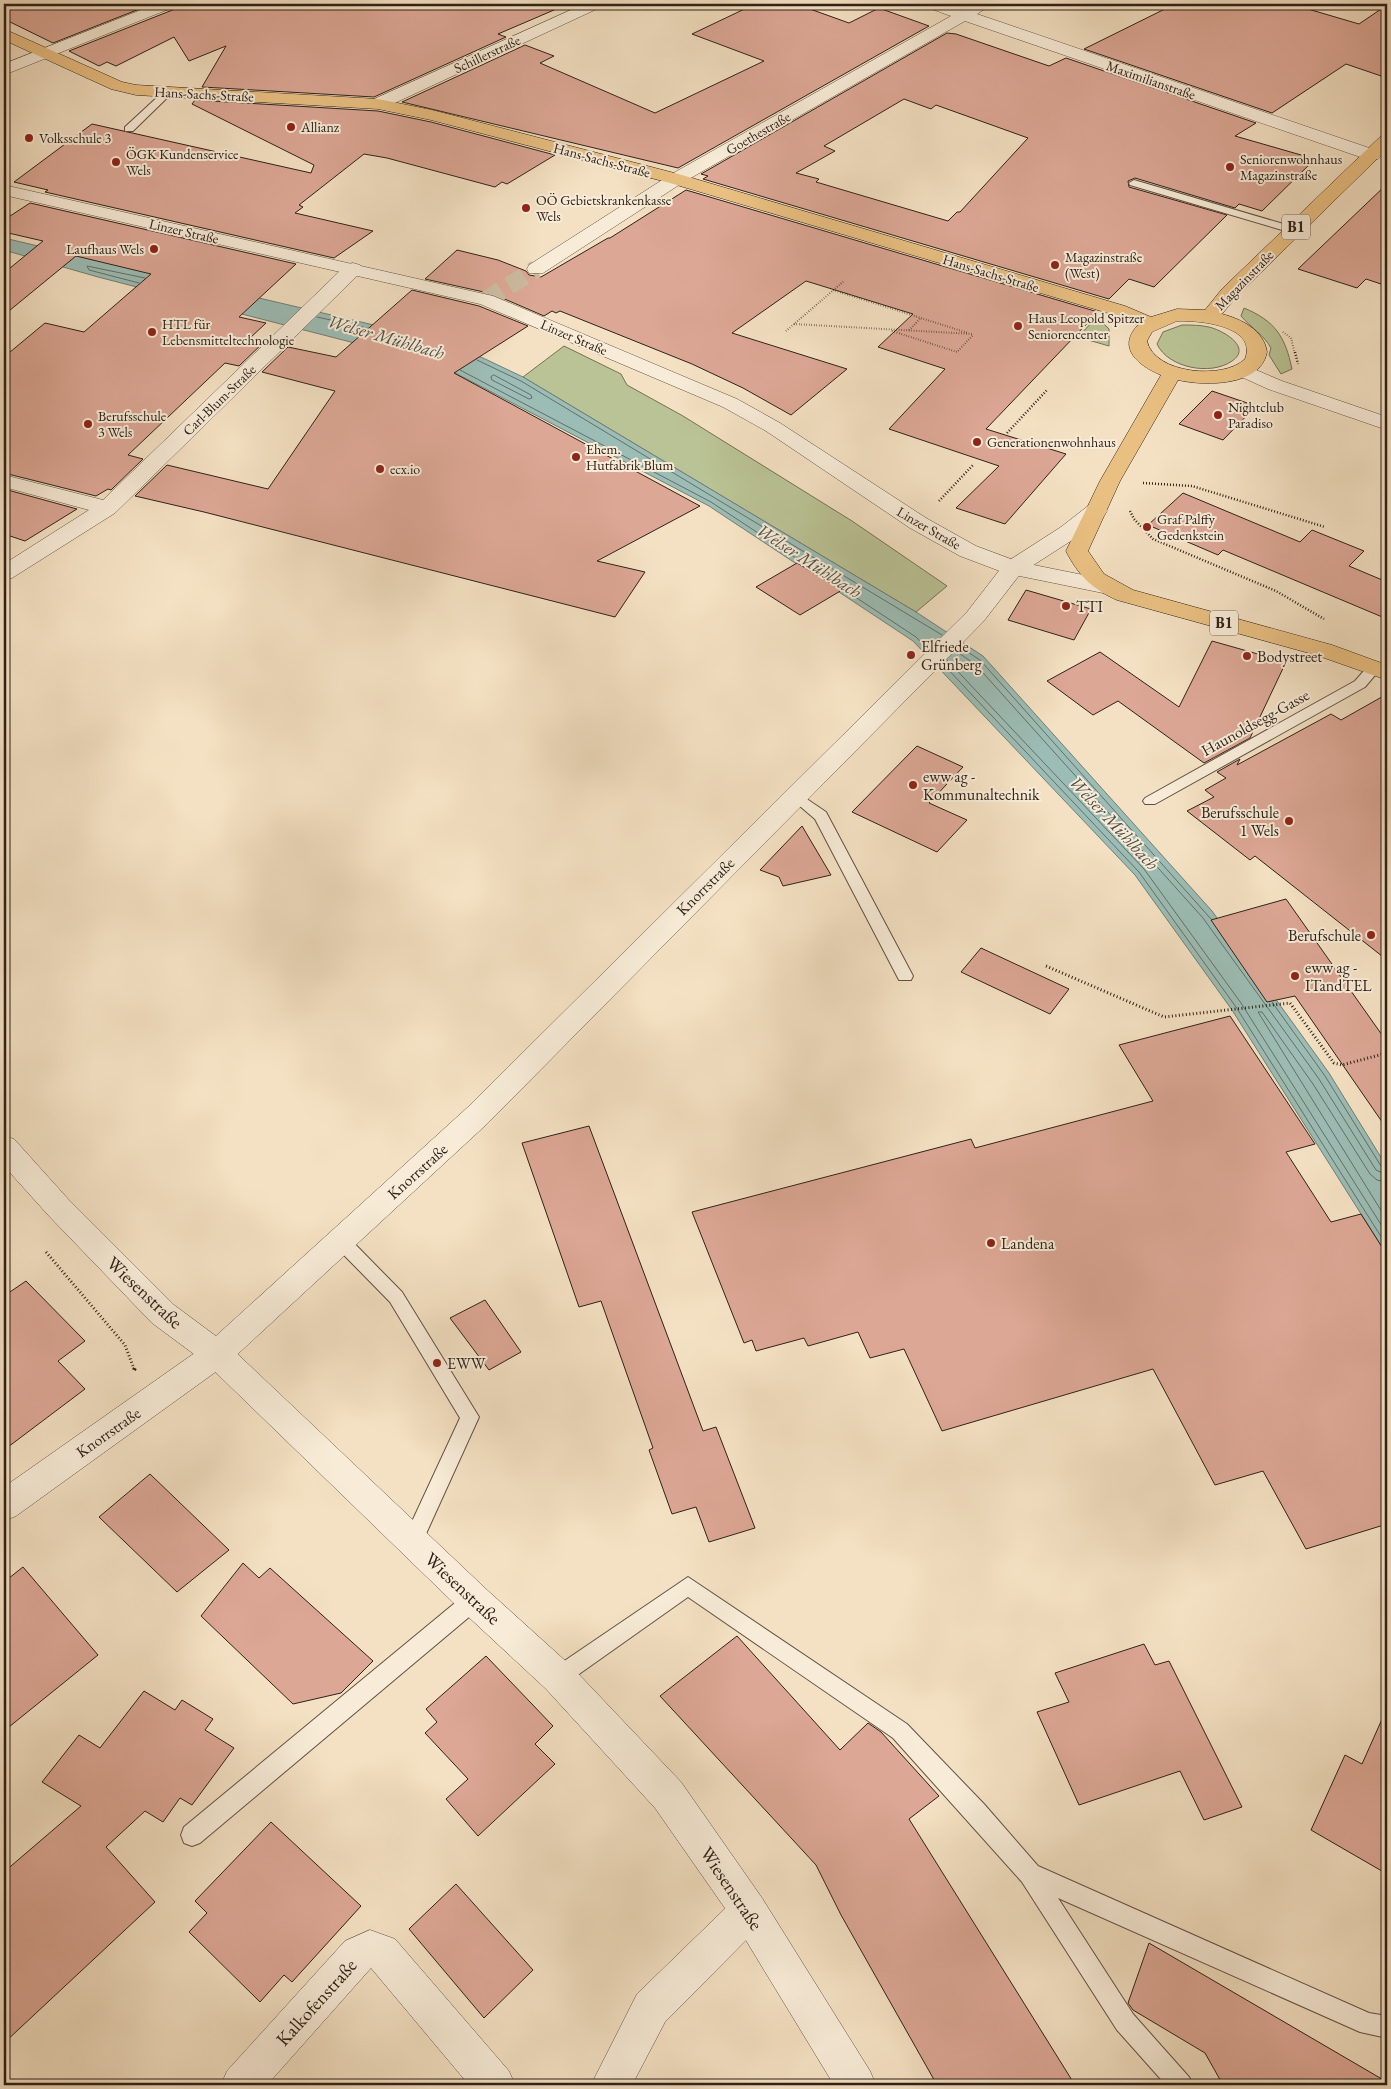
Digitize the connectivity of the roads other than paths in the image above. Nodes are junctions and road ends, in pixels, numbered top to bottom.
1 (169, 4) edge
2 (596, 4) edge
3 (931, 4) edge
4 (984, 4) edge
5 (964, 15) junction
6 (4, 34) edge
7 (46, 53) junction
8 (4, 70) edge
9 (167, 93) junction
10 (378, 104) junction
11 (129, 129) dead end
12 (1387, 140) edge
13 (1372, 155) junction
14 (676, 179) junction
15 (1134, 183) dead end
16 (4, 190) edge
17 (1293, 230) junction
18 (353, 269) junction
19 (536, 269) tunnel mouth
20 (1210, 317) junction
21 (1150, 323) junction
22 (1242, 370) junction
23 (1173, 372) junction
24 (1387, 424) edge
25 (4, 481) edge
26 (107, 508) junction
27 (1096, 511) junction
28 (1013, 568) junction
29 (4, 573) edge
30 (1104, 586) junction
31 (1380, 670) edge
32 (795, 796) junction
33 (1150, 802) dead end
34 (905, 976) dead end
35 (4, 1147) edge
36 (341, 1241) junction
37 (217, 1354) junction
38 (4, 1506) edge
39 (413, 1541) junction
40 (474, 1600) junction
41 (558, 1677) junction
42 (192, 1835) dead end
43 (1030, 1874) junction
44 (749, 1911) junction
45 (1387, 2026) edge
46 (241, 2085) edge
47 (495, 2085) edge
48 (611, 2085) edge
49 (856, 2085) edge
50 (1181, 2085) edge

1 - 7 street
2 - 10 street, Schillerstraße
3 - 5 street, Maximilianstraße
4 - 5 street, Goethestraße
5 - 13 street, Maximilianstraße
5 - 14 street, Goethestraße
6 - 7 main road, Hans-Sachs-Straße
7 - 8 street
7 - 9 main road, Hans-Sachs-Straße
9 - 10 main road, Hans-Sachs-Straße
9 - 11 lane
10 - 14 main road, Hans-Sachs-Straße
12 - 13 main road, Magazinstraße / B1
13 - 17 main road, Magazinstraße / B1
14 - 19 street, Goethestraße
14 - 21 main road, Hans-Sachs-Straße
15 - 17 lane
16 - 18 street, Linzer Straße
17 - 20 main road, Magazinstraße / B1
18 - 26 street, Carl-Blum-Straße
18 - 28 street, Linzer Straße
20 - 21 main road
20 - 22 main road
21 - 23 main road
22 - 23 main road
22 - 24 street
23 - 27 main road, B1
25 - 26 street
26 - 29 street, Carl-Blum-Straße
27 - 28 street
27 - 30 main road, Linzer Straße / B1
28 - 30 street, Linzer Straße
28 - 32 street, Knorrstraße
30 - 31 main road, Linzer Straße / B1
31 - 33 lane, Haunoldsegg-Gasse
32 - 34 lane
32 - 36 street, Knorrstraße
35 - 37 street, Wiesenstraße
36 - 37 street, Knorrstraße
36 - 39 lane
37 - 38 street, Knorrstraße
37 - 39 street, Wiesenstraße
39 - 40 street, Wiesenstraße
40 - 41 street, Wiesenstraße
40 - 42 lane
41 - 43 lane
41 - 44 street, Wiesenstraße
43 - 45 lane
43 - 50 lane
44 - 48 street
44 - 49 street, Wiesenstraße
46 - 47 street, Kalkofenstraße

